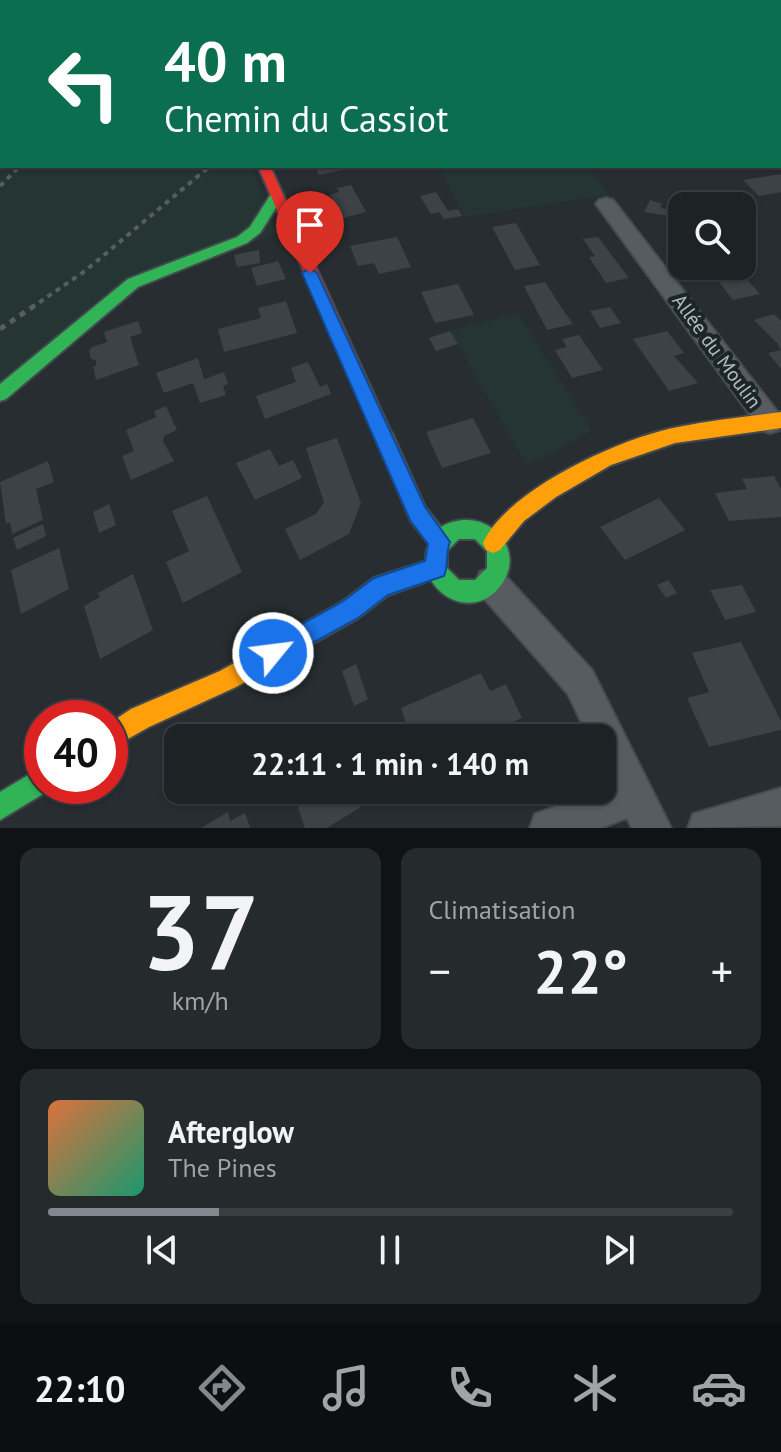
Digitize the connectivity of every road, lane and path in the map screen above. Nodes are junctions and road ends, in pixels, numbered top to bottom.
1 (18, 168) edge
2 (208, 168) edge
3 (265, 168) edge
4 (0, 186) edge
5 (276, 197) junction
6 (606, 204) dead end
7 (0, 329) edge
8 (0, 394) edge
9 (775, 421) edge
10 (440, 542) junction
11 (493, 543) junction
12 (436, 568) junction
13 (491, 583) junction
14 (128, 726) edge
15 (24, 792) edge
16 (0, 807) edge
17 (781, 807) edge
18 (644, 812) edge
19 (549, 828) edge
20 (707, 828) edge

1 - 4 path
2 - 7 path
3 - 5 street
5 - 8 street
5 - 10 street
6 - 9 street, Allée du Moulin
9 - 11 street
10 - 11 street
10 - 12 street
11 - 13 street
12 - 13 street
12 - 14 street
13 - 18 street
15 - 16 street
17 - 20 street
18 - 19 street

